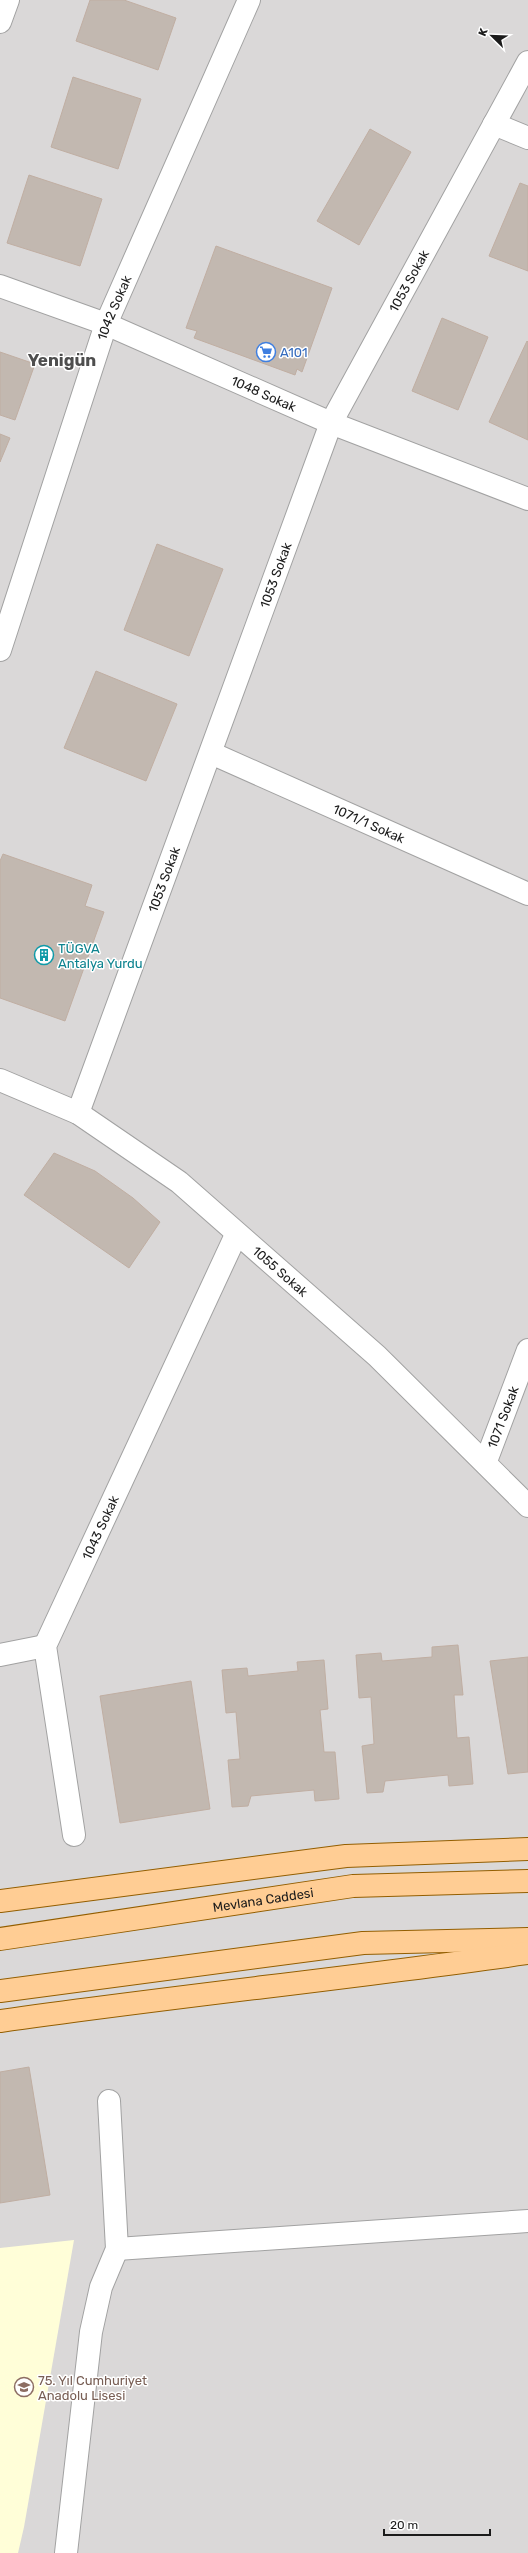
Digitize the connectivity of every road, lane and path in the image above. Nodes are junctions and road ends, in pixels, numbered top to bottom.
1 (8, 0) edge
2 (249, 0) edge
3 (0, 22) edge
4 (528, 62) edge
5 (494, 124) junction
6 (528, 138) edge
7 (0, 286) edge
8 (106, 324) junction
9 (331, 423) junction
10 (528, 499) edge
11 (0, 650) edge
12 (211, 753) junction
13 (528, 894) edge
14 (0, 1080) edge
15 (78, 1113) junction
16 (236, 1235) junction
17 (528, 1350) edge
18 (486, 1462) junction
19 (528, 1506) edge
20 (45, 1646) junction
21 (0, 1655) edge
22 (74, 1835) dead end
23 (528, 1849) edge
24 (528, 1881) edge
25 (0, 1901) edge
26 (528, 1938) edge
27 (0, 1939) edge
28 (528, 1953) edge
29 (0, 1991) edge
30 (0, 2021) edge
31 (109, 2101) dead end
32 (528, 2221) edge
33 (117, 2249) junction
34 (68, 2553) edge

1 - 3 street
2 - 8 street, 1042 Sokak
4 - 5 street, 1053 Sokak
5 - 6 street
5 - 9 street, 1053 Sokak
7 - 8 street, 1048 Sokak
8 - 9 street, 1048 Sokak
8 - 11 street, 1042 Sokak
9 - 10 street, 1048 Sokak
9 - 12 street, 1053 Sokak
12 - 13 street, 1071/1 Sokak
12 - 15 street, 1053 Sokak
14 - 15 street, 1055 Sokak
15 - 16 street, 1055 Sokak
16 - 18 street, 1055 Sokak
16 - 20 street, 1043 Sokak
17 - 18 street, 1071 Sokak
18 - 19 street, 1055 Sokak
20 - 21 street
20 - 22 street
23 - 25 main road
24 - 27 main road, Mevlana Caddesi
26 - 29 main road
28 - 30 main road
31 - 33 street
32 - 33 street
33 - 34 street

